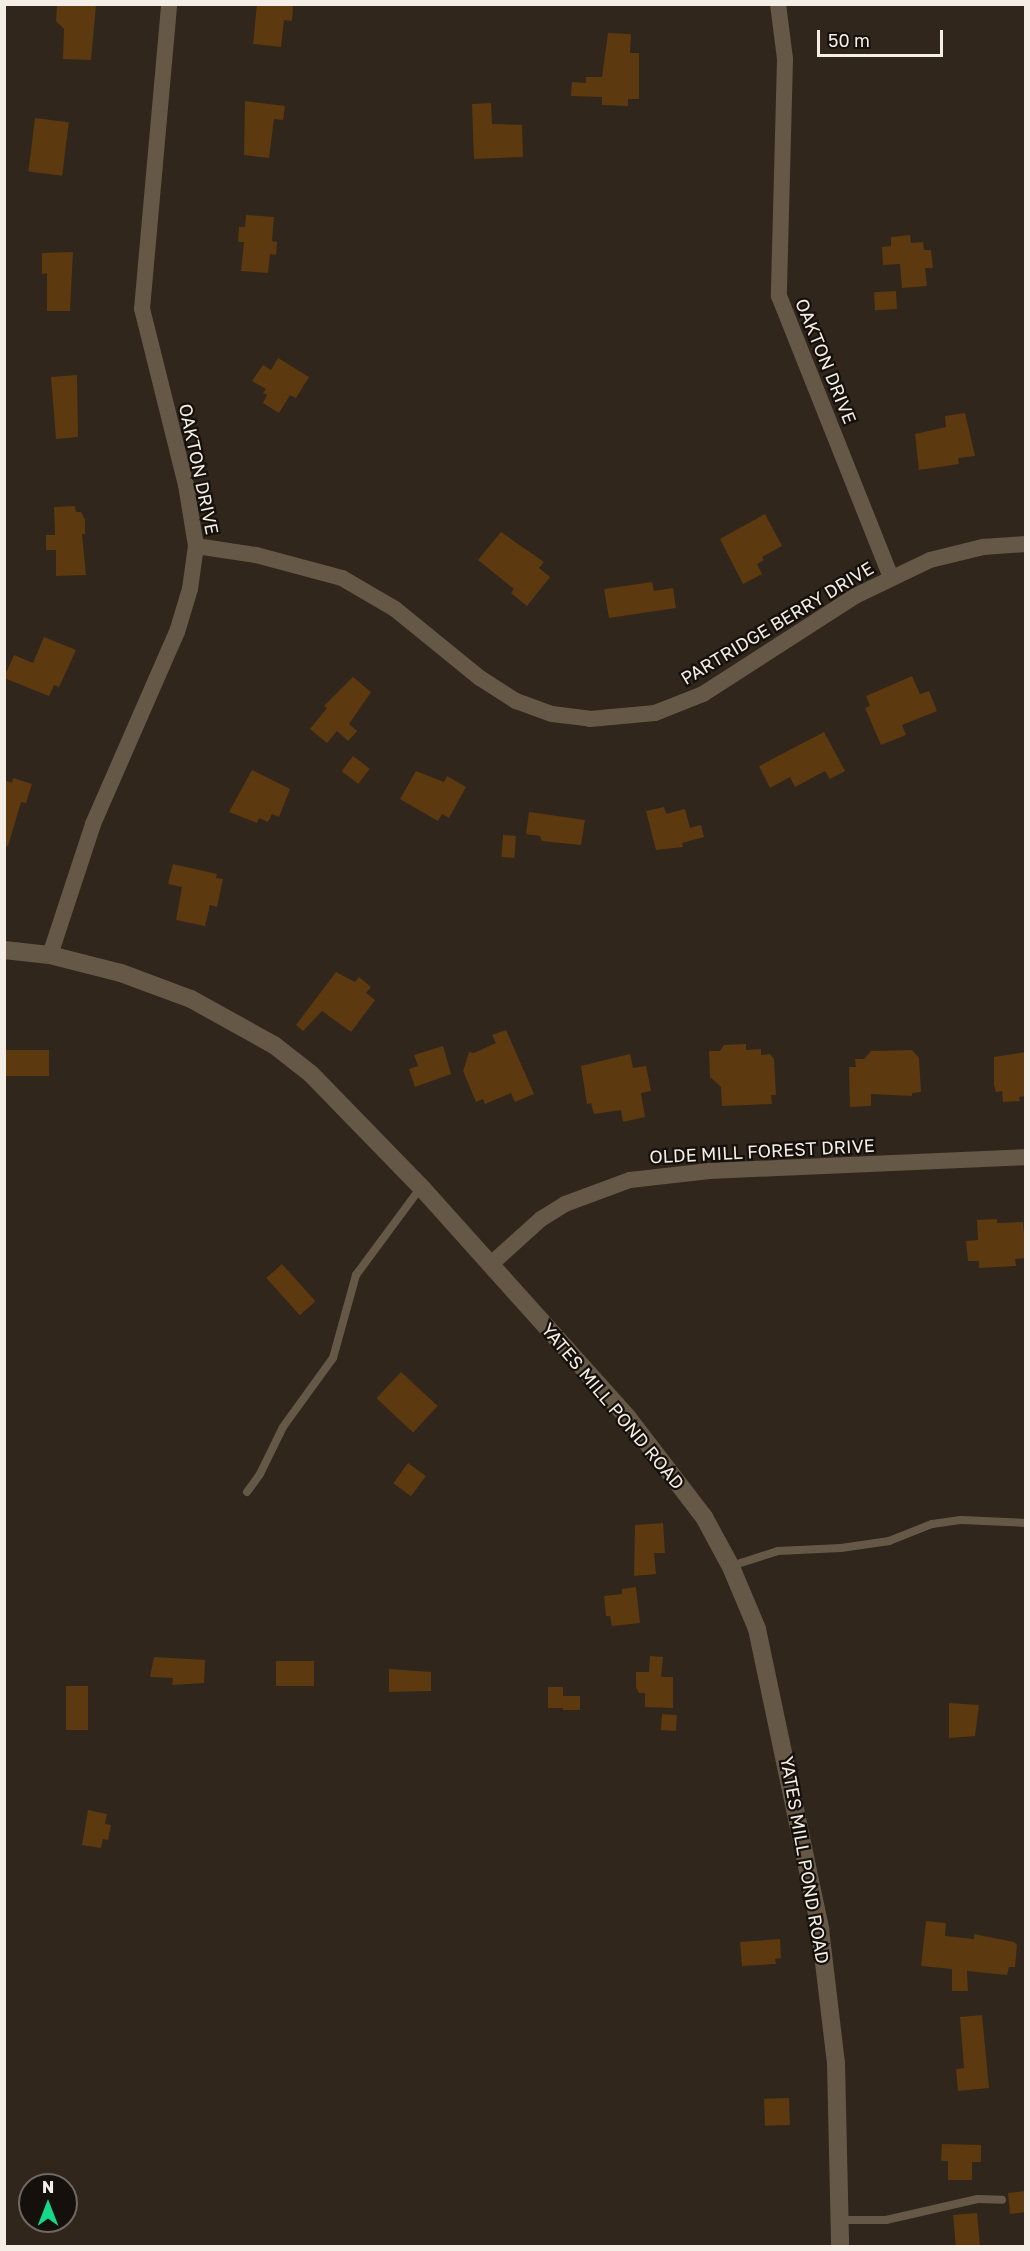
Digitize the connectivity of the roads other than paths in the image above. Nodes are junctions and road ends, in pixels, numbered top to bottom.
1 (169, 4) edge
2 (778, 4) edge
3 (1026, 544) edge
4 (196, 546) junction
5 (891, 578) junction
6 (4, 950) edge
7 (50, 954) junction
8 (1026, 1157) edge
9 (421, 1186) junction
10 (491, 1264) junction
11 (247, 1492) dead end
12 (1026, 1523) edge
13 (731, 1567) junction
14 (1002, 2200) dead end
15 (840, 2220) junction
16 (840, 2247) edge

1 - 4 street, OAKTON DRIVE
2 - 5 street, OAKTON DRIVE
3 - 5 street, PARTRIDGE BERRY DRIVE
4 - 5 street, PARTRIDGE BERRY DRIVE
4 - 7 street, OAKTON DRIVE
6 - 7 street, YATES MILL POND ROAD
7 - 9 street, YATES MILL POND ROAD
8 - 10 street, OLDE MILL FOREST DRIVE
9 - 10 street, YATES MILL POND ROAD
9 - 11 lane
10 - 13 street, YATES MILL POND ROAD
12 - 13 lane
13 - 15 street, YATES MILL POND ROAD
14 - 15 lane
15 - 16 street, YATES MILL POND ROAD

